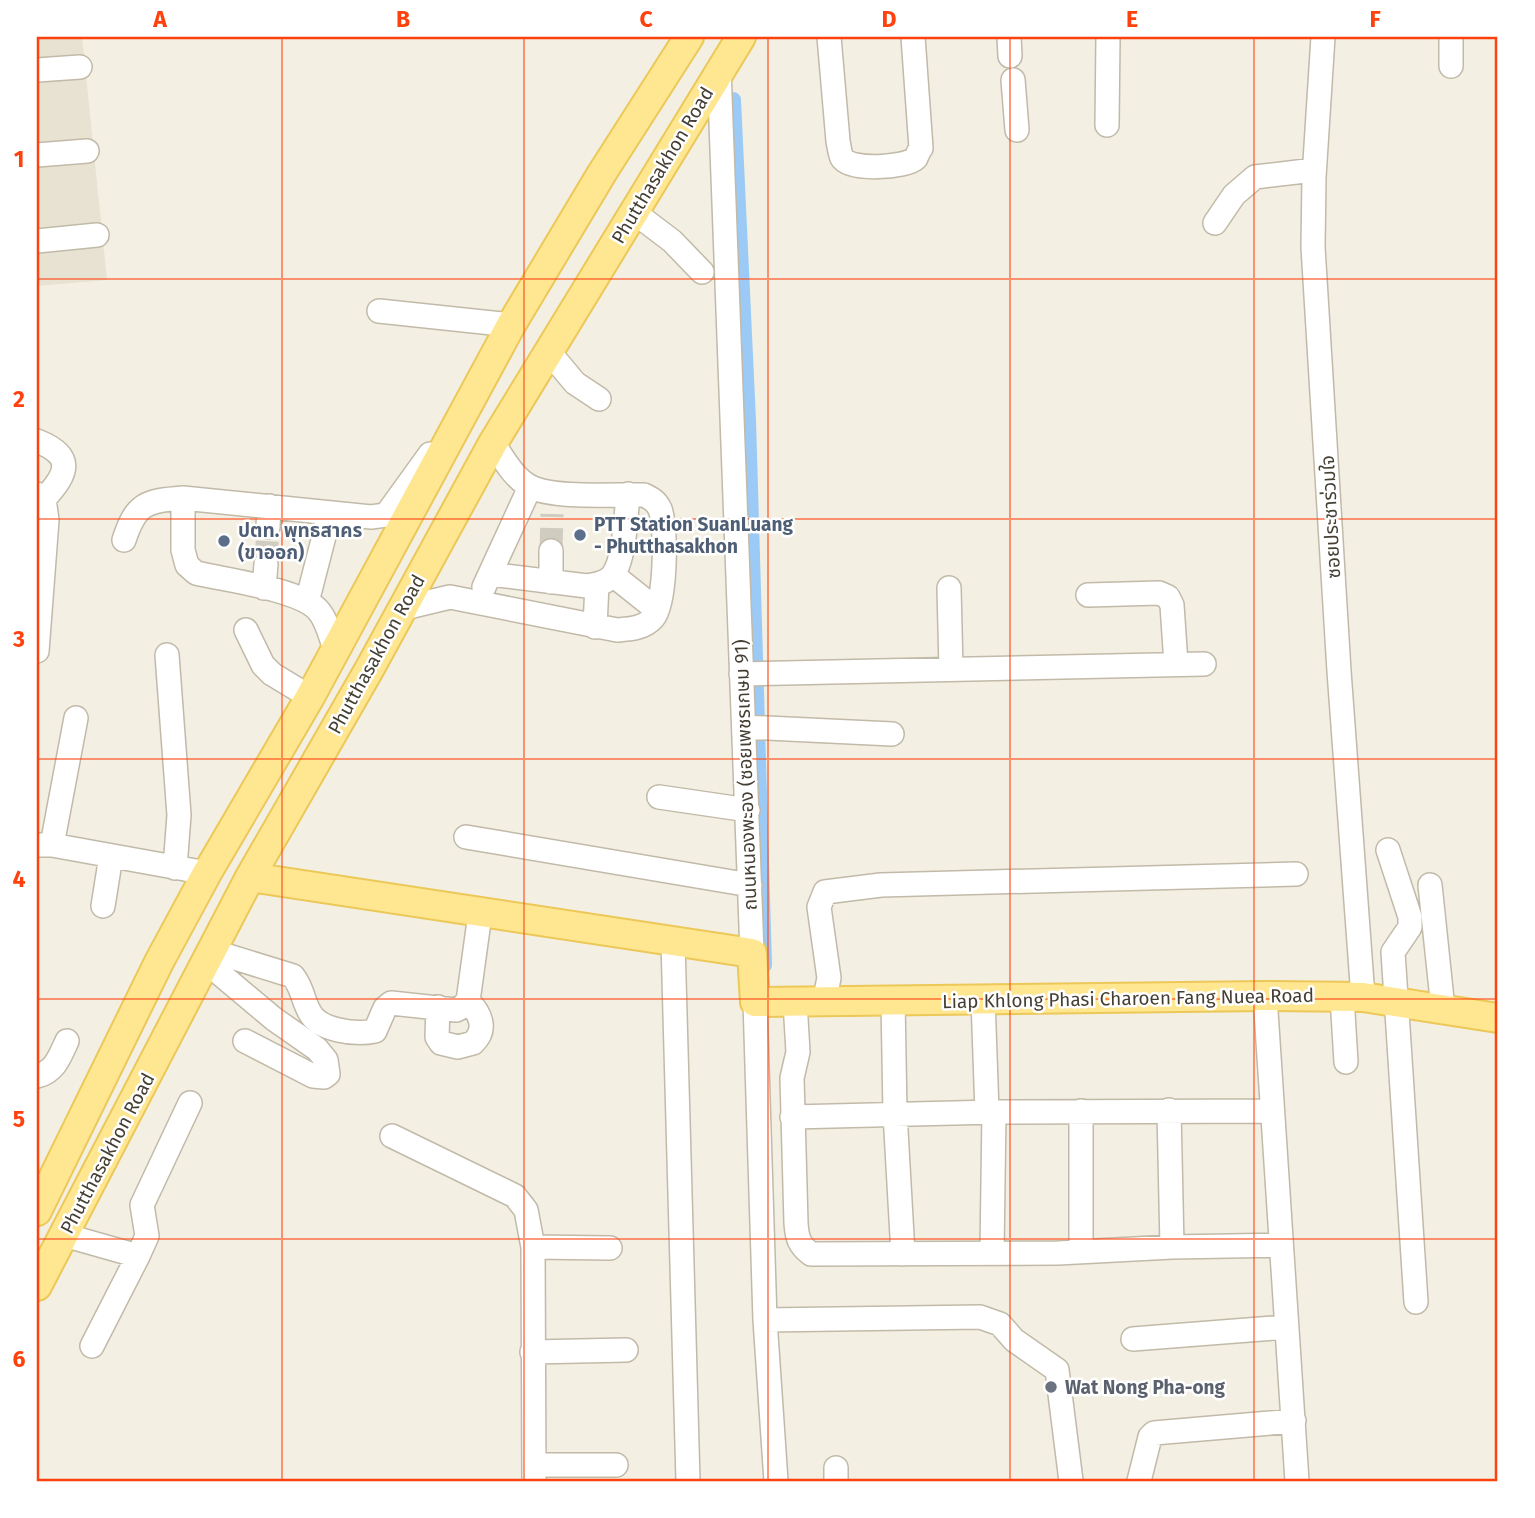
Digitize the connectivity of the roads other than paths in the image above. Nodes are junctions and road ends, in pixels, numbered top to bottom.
1 (689, 37) edge
2 (741, 37) edge
3 (829, 37) edge
4 (913, 37) edge
5 (1108, 37) edge
6 (1323, 37) edge
7 (1451, 37) edge
8 (1451, 66) dead end
9 (80, 67) dead end
10 (719, 69) junction
11 (37, 70) edge
12 (1013, 80) dead end
13 (1107, 125) dead end
14 (1017, 130) dead end
15 (87, 151) dead end
16 (37, 155) edge
17 (1314, 170) junction
18 (635, 213) junction
19 (1215, 223) dead end
20 (97, 235) dead end
21 (37, 241) edge
22 (702, 272) dead end
23 (379, 311) dead end
24 (510, 326) junction
25 (549, 352) junction
26 (480, 383) junction
27 (599, 399) dead end
28 (37, 441) edge
29 (493, 443) junction
30 (530, 487) junction
31 (628, 494) junction
32 (40, 497) edge
33 (183, 498) junction
34 (330, 513) junction
35 (124, 540) dead end
36 (551, 551) tunnel mouth
37 (266, 564) tunnel mouth
38 (491, 574) junction
39 (605, 580) junction
40 (551, 582) junction
41 (264, 588) junction
42 (949, 588) dead end
43 (1088, 595) dead end
44 (307, 601) junction
45 (477, 603) junction
46 (400, 609) junction
47 (657, 610) junction
48 (595, 627) junction
49 (246, 630) dead end
50 (335, 649) junction
51 (37, 652) edge
52 (167, 656) dead end
53 (1176, 664) junction
54 (1204, 664) dead end
55 (951, 669) junction
56 (741, 674) junction
57 (310, 697) junction
58 (76, 718) dead end
59 (744, 727) junction
60 (892, 734) dead end
61 (659, 797) dead end
62 (748, 810) junction
63 (466, 838) dead end
64 (44, 845) edge
65 (1388, 850) dead end
66 (111, 856) junction
67 (175, 868) junction
68 (207, 873) junction
69 (1296, 874) dead end
70 (250, 877) junction
71 (750, 885) junction
72 (1430, 885) dead end
73 (103, 906) dead end
74 (480, 914) junction
75 (673, 942) junction
76 (752, 953) junction
77 (209, 956) junction
78 (1265, 996) junction
79 (1352, 997) junction
80 (983, 999) junction
81 (893, 1000) junction
82 (468, 1001) junction
83 (1397, 1001) junction
84 (755, 1002) junction
85 (795, 1002) junction
86 (824, 1002) junction
87 (438, 1007) junction
88 (1443, 1009) junction
89 (1498, 1018) edge
90 (67, 1041) dead end
91 (245, 1041) dead end
92 (1346, 1062) dead end
93 (37, 1076) edge
94 (190, 1103) dead end
95 (1169, 1110) junction
96 (1081, 1111) junction
97 (1271, 1111) junction
98 (990, 1112) junction
99 (895, 1114) junction
100 (792, 1117) junction
101 (392, 1136) dead end
102 (37, 1211) edge
103 (64, 1235) junction
104 (1280, 1245) junction
105 (533, 1247) junction
106 (1172, 1247) junction
107 (610, 1248) dead end
108 (1081, 1251) junction
109 (992, 1252) junction
110 (903, 1254) junction
111 (138, 1256) junction
112 (37, 1286) edge
113 (1416, 1301) dead end
114 (782, 1320) junction
115 (1286, 1327) junction
116 (1133, 1339) dead end
117 (92, 1346) dead end
118 (626, 1350) dead end
119 (532, 1352) junction
120 (1294, 1421) junction
121 (616, 1465) dead end
122 (534, 1473) edge
123 (688, 1481) edge
124 (776, 1481) edge
125 (1070, 1481) edge
126 (1139, 1481) edge
127 (1297, 1481) edge

1 - 24 main road, Phutthasakhon Road
2 - 10 main road, Phutthasakhon Road
3 - 4 street
5 - 13 street
6 - 17 street, ซอยประชาร่วมใจ
7 - 8 street
9 - 11 street
10 - 18 main road, Phutthasakhon Road
10 - 56 street, ถนนหนองพะอง (ซอยเพชรเกษม 91)
12 - 14 street
15 - 16 street
17 - 19 street
17 - 79 street, ซอยประชาร่วมใจ
18 - 22 street
18 - 25 main road, Phutthasakhon Road
20 - 21 street
23 - 24 street
24 - 26 main road, Phutthasakhon Road
25 - 27 street
25 - 29 main road, Phutthasakhon Road
26 - 34 street
26 - 50 main road, Phutthasakhon Road
28 - 32 street
29 - 30 street
29 - 46 main road, Phutthasakhon Road
30 - 31 street
30 - 38 street
31 - 39 street
31 - 47 street
32 - 51 street
33 - 34 street
33 - 35 street
33 - 41 street
34 - 44 street
36 - 40 street
37 - 41 street
38 - 40 street
38 - 45 street
39 - 40 street
39 - 47 street
39 - 48 street
41 - 44 street
42 - 55 street
43 - 53 street
44 - 50 street
45 - 46 street
45 - 48 street
46 - 70 main road, Phutthasakhon Road
47 - 48 street
49 - 57 street
50 - 57 main road, Phutthasakhon Road
52 - 67 street
53 - 54 street
53 - 55 street
55 - 56 street
56 - 59 street, ถนนหนองพะอง (ซอยเพชรเกษม 91)
57 - 68 main road, Phutthasakhon Road
58 - 64 street
59 - 60 street
59 - 62 street, ถนนหนองพะอง (ซอยเพชรเกษม 91)
61 - 62 street
62 - 71 street, ถนนหนองพะอง (ซอยเพชรเกษม 91)
63 - 71 street
64 - 66 street
65 - 83 street
66 - 67 street
66 - 73 street
67 - 68 street
68 - 102 main road, Phutthasakhon Road
69 - 86 street
70 - 74 main road
70 - 77 main road, Phutthasakhon Road
71 - 76 street, ถนนหนองพะอง (ซอยเพชรเกษม 91)
72 - 88 street
74 - 75 main road
74 - 82 street
75 - 76 main road
75 - 123 street
76 - 84 main road, ถนนหนองพะอง (ซอยเพชรเกษม 91)
77 - 87 street
77 - 91 street
77 - 103 main road, Phutthasakhon Road
78 - 79 main road, Liap Khlong Phasi Charoen Fang Nuea Road
78 - 80 main road, Liap Khlong Phasi Charoen Fang Nuea Road
78 - 97 street
79 - 83 main road, Liap Khlong Phasi Charoen Fang Nuea Road
79 - 92 street, ซอยประชาร่วมใจ
80 - 81 main road, Liap Khlong Phasi Charoen Fang Nuea Road
80 - 98 street
81 - 86 main road, Liap Khlong Phasi Charoen Fang Nuea Road
81 - 99 street
82 - 87 street
82 - 87 street
83 - 88 main road, Liap Khlong Phasi Charoen Fang Nuea Road
83 - 113 street
84 - 85 main road, Liap Khlong Phasi Charoen Fang Nuea Road
84 - 114 street, ถนนหนองพะอง (ซอยเพชรเกษม 91)
85 - 86 main road, Liap Khlong Phasi Charoen Fang Nuea Road
85 - 100 street
88 - 89 main road, Liap Khlong Phasi Charoen Fang Nuea Road
90 - 93 street
94 - 111 street
95 - 96 street
95 - 97 street
95 - 106 street
96 - 98 street
96 - 108 street
97 - 104 street
98 - 99 street
98 - 109 street
99 - 100 street
99 - 110 street
100 - 110 street
101 - 105 street
103 - 111 street
103 - 112 main road, Phutthasakhon Road
104 - 106 street
104 - 115 street
105 - 107 street
105 - 119 street
106 - 108 street
108 - 109 street
109 - 110 street
111 - 117 street
114 - 124 street, ถนนหนองพะอง (ซอยเพชรเกษม 91)
114 - 125 street
115 - 116 street
115 - 120 street
118 - 119 street
119 - 122 street
120 - 126 street
120 - 127 street
121 - 122 street

